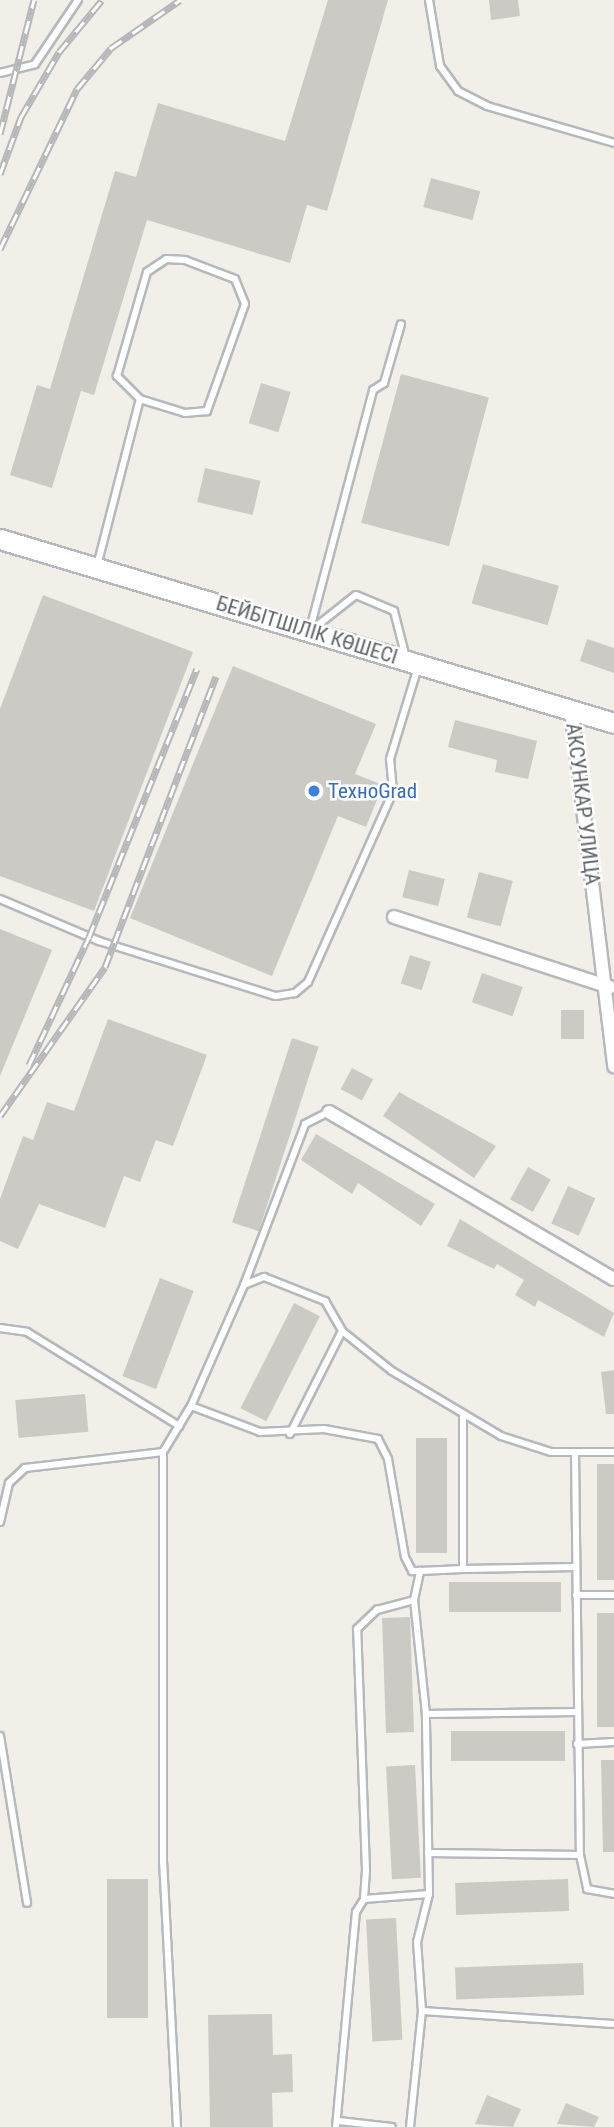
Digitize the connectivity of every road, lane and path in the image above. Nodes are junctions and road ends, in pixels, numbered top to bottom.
1 (78, 0) edge
2 (429, 0) edge
3 (0, 73) edge
4 (614, 143) edge
5 (401, 324) dead end
6 (140, 398) junction
7 (0, 539) edge
8 (96, 568) junction
9 (310, 631) junction
10 (413, 662) junction
11 (571, 709) junction
12 (614, 723) edge
13 (0, 899) edge
14 (394, 917) dead end
15 (610, 987) edge
16 (614, 1066) edge
17 (329, 1112) joint
18 (614, 1279) edge
19 (244, 1284) junction
20 (0, 1328) edge
21 (342, 1331) junction
22 (191, 1406) junction
23 (463, 1417) junction
24 (179, 1426) junction
25 (290, 1434) junction
26 (163, 1452) junction
27 (575, 1452) junction
28 (614, 1452) edge
29 (0, 1522) edge
30 (576, 1567) junction
31 (463, 1569) junction
32 (421, 1571) junction
33 (576, 1595) junction
34 (614, 1595) edge
35 (414, 1601) junction
36 (576, 1712) junction
37 (426, 1714) junction
38 (0, 1736) edge
39 (614, 1742) edge
40 (577, 1744) junction
41 (428, 1853) junction
42 (580, 1855) junction
43 (429, 1894) junction
44 (614, 1894) edge
45 (364, 1899) junction
46 (27, 1903) dead end
47 (422, 2011) junction
48 (614, 2024) edge
49 (338, 2124) edge
50 (177, 2127) edge
51 (392, 2127) edge
52 (410, 2127) edge

1 - 3 lane
2 - 4 lane
5 - 9 lane
6 - 6 lane
6 - 8 lane
7 - 8 street, БЕЙБІТШІЛІК КӨШЕСІ
8 - 9 street, БЕЙБІТШІЛІК КӨШЕСІ
9 - 10 street, БЕЙБІТШІЛІК КӨШЕСІ
9 - 10 lane
10 - 11 street, БЕЙБІТШІЛІК КӨШЕСІ
10 - 13 lane
11 - 12 street, БЕЙБІТШІЛІК КӨШЕСІ
11 - 15 street, АКСУНКАР УЛИЦА
14 - 15 street
15 - 16 street, АКСУНКАР УЛИЦА
17 - 18 street
17 - 19 lane
19 - 21 lane
19 - 22 lane
20 - 24 lane
21 - 23 lane
21 - 25 lane
22 - 24 lane
22 - 25 lane
23 - 27 lane
23 - 31 lane
24 - 26 lane
25 - 32 lane
26 - 29 lane
26 - 50 lane
27 - 28 lane
27 - 30 lane
30 - 31 lane
30 - 33 lane
31 - 32 lane
32 - 35 lane
33 - 34 lane
33 - 36 lane
35 - 37 lane
35 - 45 lane
36 - 37 lane
36 - 40 lane
37 - 41 lane
38 - 46 lane
39 - 40 lane
40 - 42 lane
41 - 42 lane
41 - 43 lane
42 - 44 lane
43 - 45 lane
43 - 47 lane
45 - 49 lane
47 - 48 lane
47 - 52 lane
49 - 51 lane

